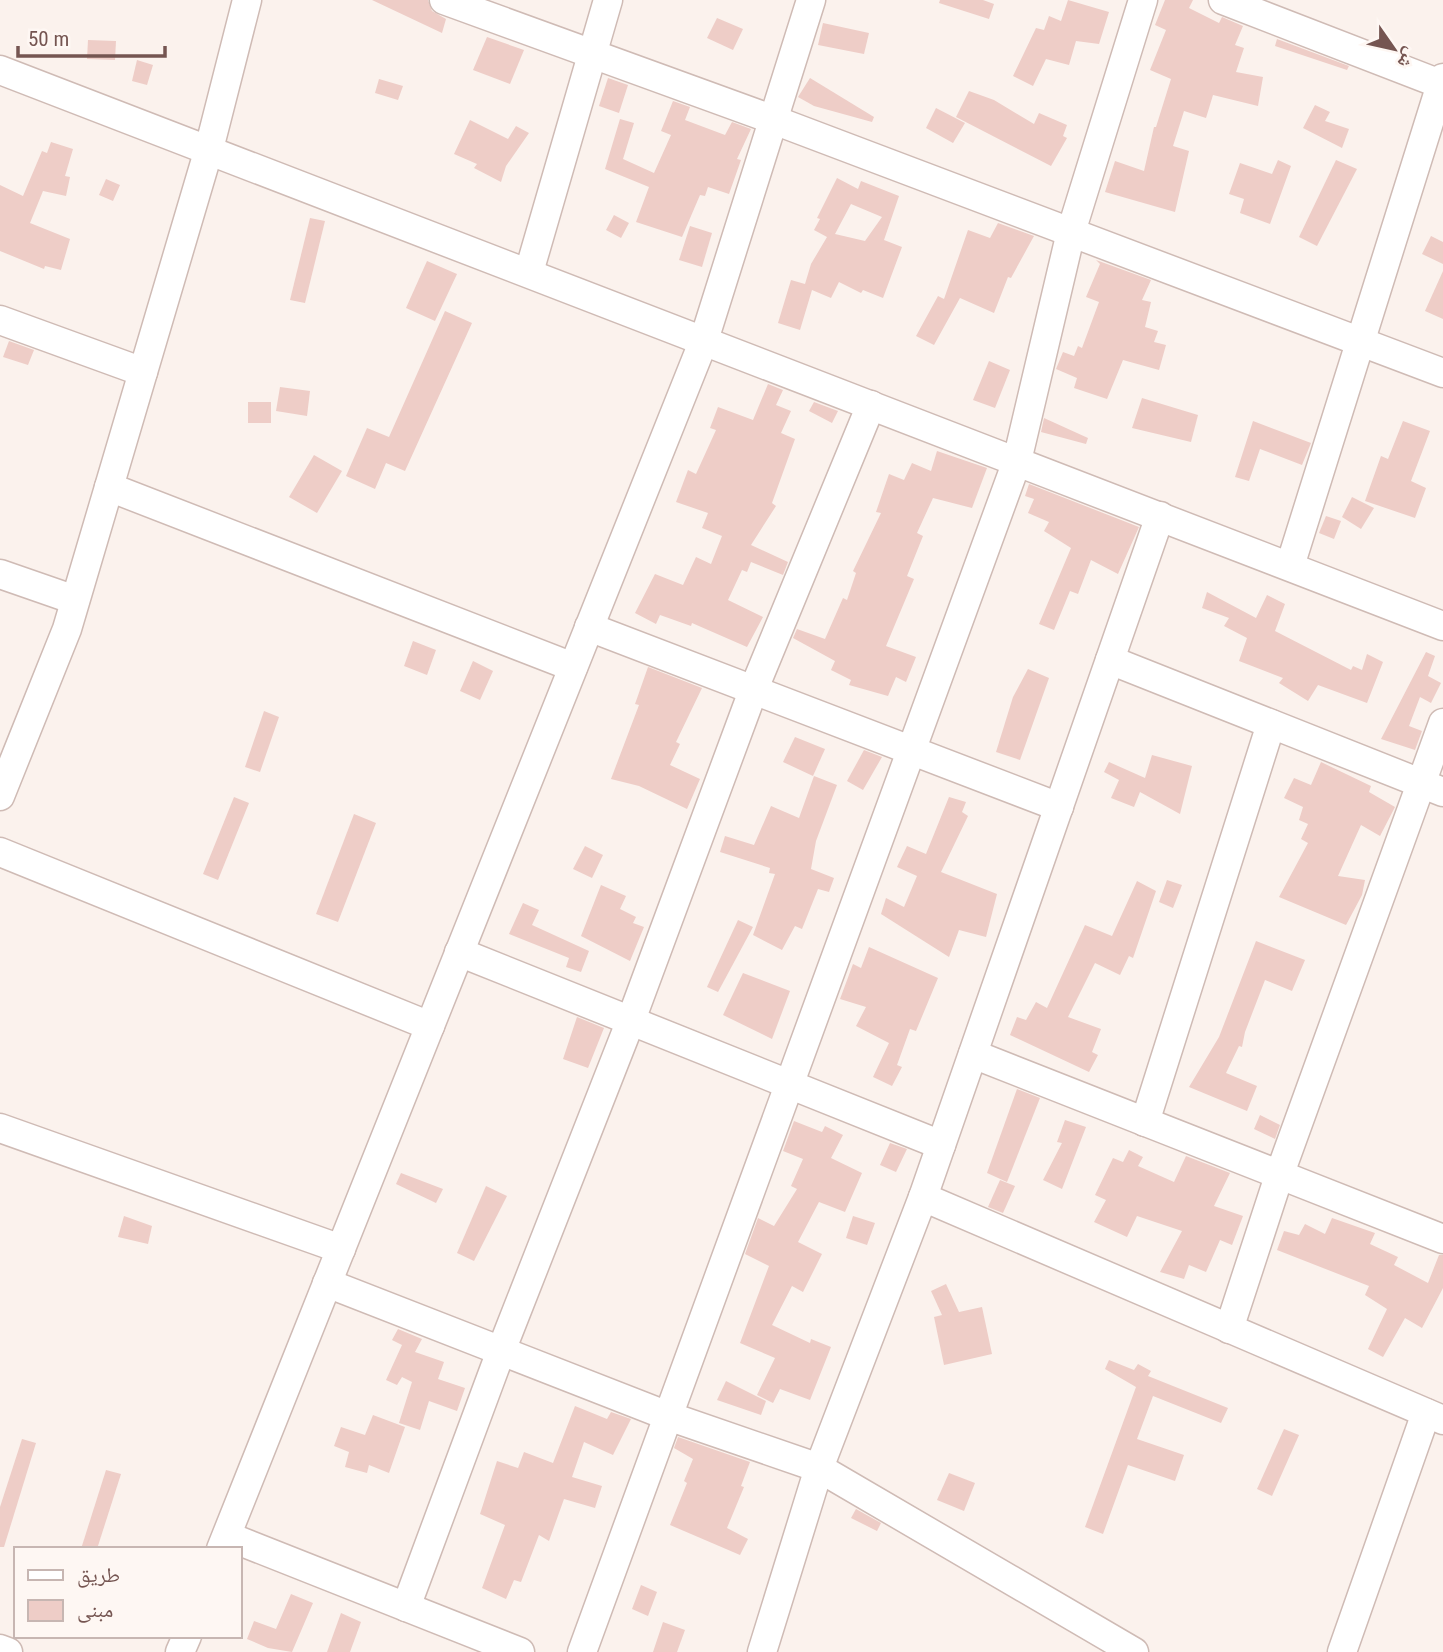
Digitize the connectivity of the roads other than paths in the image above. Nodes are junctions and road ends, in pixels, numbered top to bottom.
1 (247, 0) edge
2 (444, 0) edge
3 (608, 0) edge
4 (811, 0) edge
5 (1143, 0) edge
6 (1223, 0) edge
7 (593, 54) junction
8 (0, 70) edge
9 (1442, 82) edge
10 (774, 120) junction
11 (209, 149) junction
12 (1072, 232) junction
13 (528, 272) junction
14 (0, 320) edge
15 (704, 340) junction
16 (1360, 342) junction
17 (143, 372) junction
18 (1443, 373) edge
19 (871, 405) junction
20 (1017, 461) junction
21 (109, 487) junction
22 (1160, 516) junction
23 (1290, 566) junction
24 (0, 574) edge
25 (75, 600) junction
26 (1443, 626) edge
27 (589, 627) junction
28 (1110, 660) junction
29 (573, 667) junction
30 (753, 691) junction
31 (1443, 723) edge
32 (1271, 724) junction
33 (911, 753) junction
34 (1432, 788) edge
35 (0, 796) edge
36 (1059, 807) junction
37 (0, 852) edge
38 (459, 952) junction
39 (631, 1020) junction
40 (430, 1026) junction
41 (973, 1054) junction
42 (790, 1083) junction
43 (1145, 1122) junction
44 (0, 1128) edge
45 (941, 1145) junction
46 (1279, 1175) junction
47 (923, 1197) junction
48 (1443, 1239) edge
49 (341, 1249) junction
50 (327, 1283) junction
51 (1229, 1329) junction
52 (501, 1351) junction
53 (668, 1416) junction
54 (1434, 1417) edge
55 (819, 1468) junction
56 (224, 1542) edge
57 (242, 1548) edge
58 (406, 1607) junction
59 (0, 1649) edge
60 (8, 1652) edge
61 (520, 1652) edge
62 (582, 1652) edge
63 (762, 1652) edge
64 (1134, 1652) edge
65 (1342, 1652) edge

1 - 11 street
2 - 7 street
3 - 7 street
4 - 10 street
5 - 12 street
6 - 9 street
7 - 10 street
7 - 13 street
8 - 11 street
9 - 16 street
10 - 12 street
10 - 15 street
11 - 13 street
11 - 17 street
12 - 16 street
12 - 20 street
13 - 15 street
14 - 17 street
15 - 19 street
15 - 27 street
16 - 18 street
16 - 23 street
17 - 21 street
19 - 20 street
19 - 30 street
20 - 22 street
20 - 33 street
21 - 25 street
21 - 29 street
22 - 23 street
22 - 28 street
23 - 26 street
24 - 25 street
25 - 35 street
27 - 29 street
27 - 30 street
28 - 32 street
28 - 36 street
29 - 38 street
30 - 33 street
30 - 39 street
31 - 34 street
32 - 34 street
32 - 43 street
33 - 36 street
33 - 42 street
34 - 46 street
36 - 41 street
37 - 40 street
38 - 39 street
38 - 40 street
39 - 42 street
39 - 52 street
40 - 49 street
41 - 43 street
41 - 45 street
42 - 45 street
42 - 53 street
43 - 46 street
44 - 49 street
45 - 47 street
46 - 48 street
46 - 51 street
47 - 51 street
47 - 55 street
49 - 50 street
50 - 52 street
50 - 56 street
51 - 54 street
52 - 53 street
52 - 58 street
53 - 55 street
53 - 62 street
54 - 65 street
55 - 63 street
55 - 64 street
57 - 58 street
58 - 61 street
59 - 60 street

